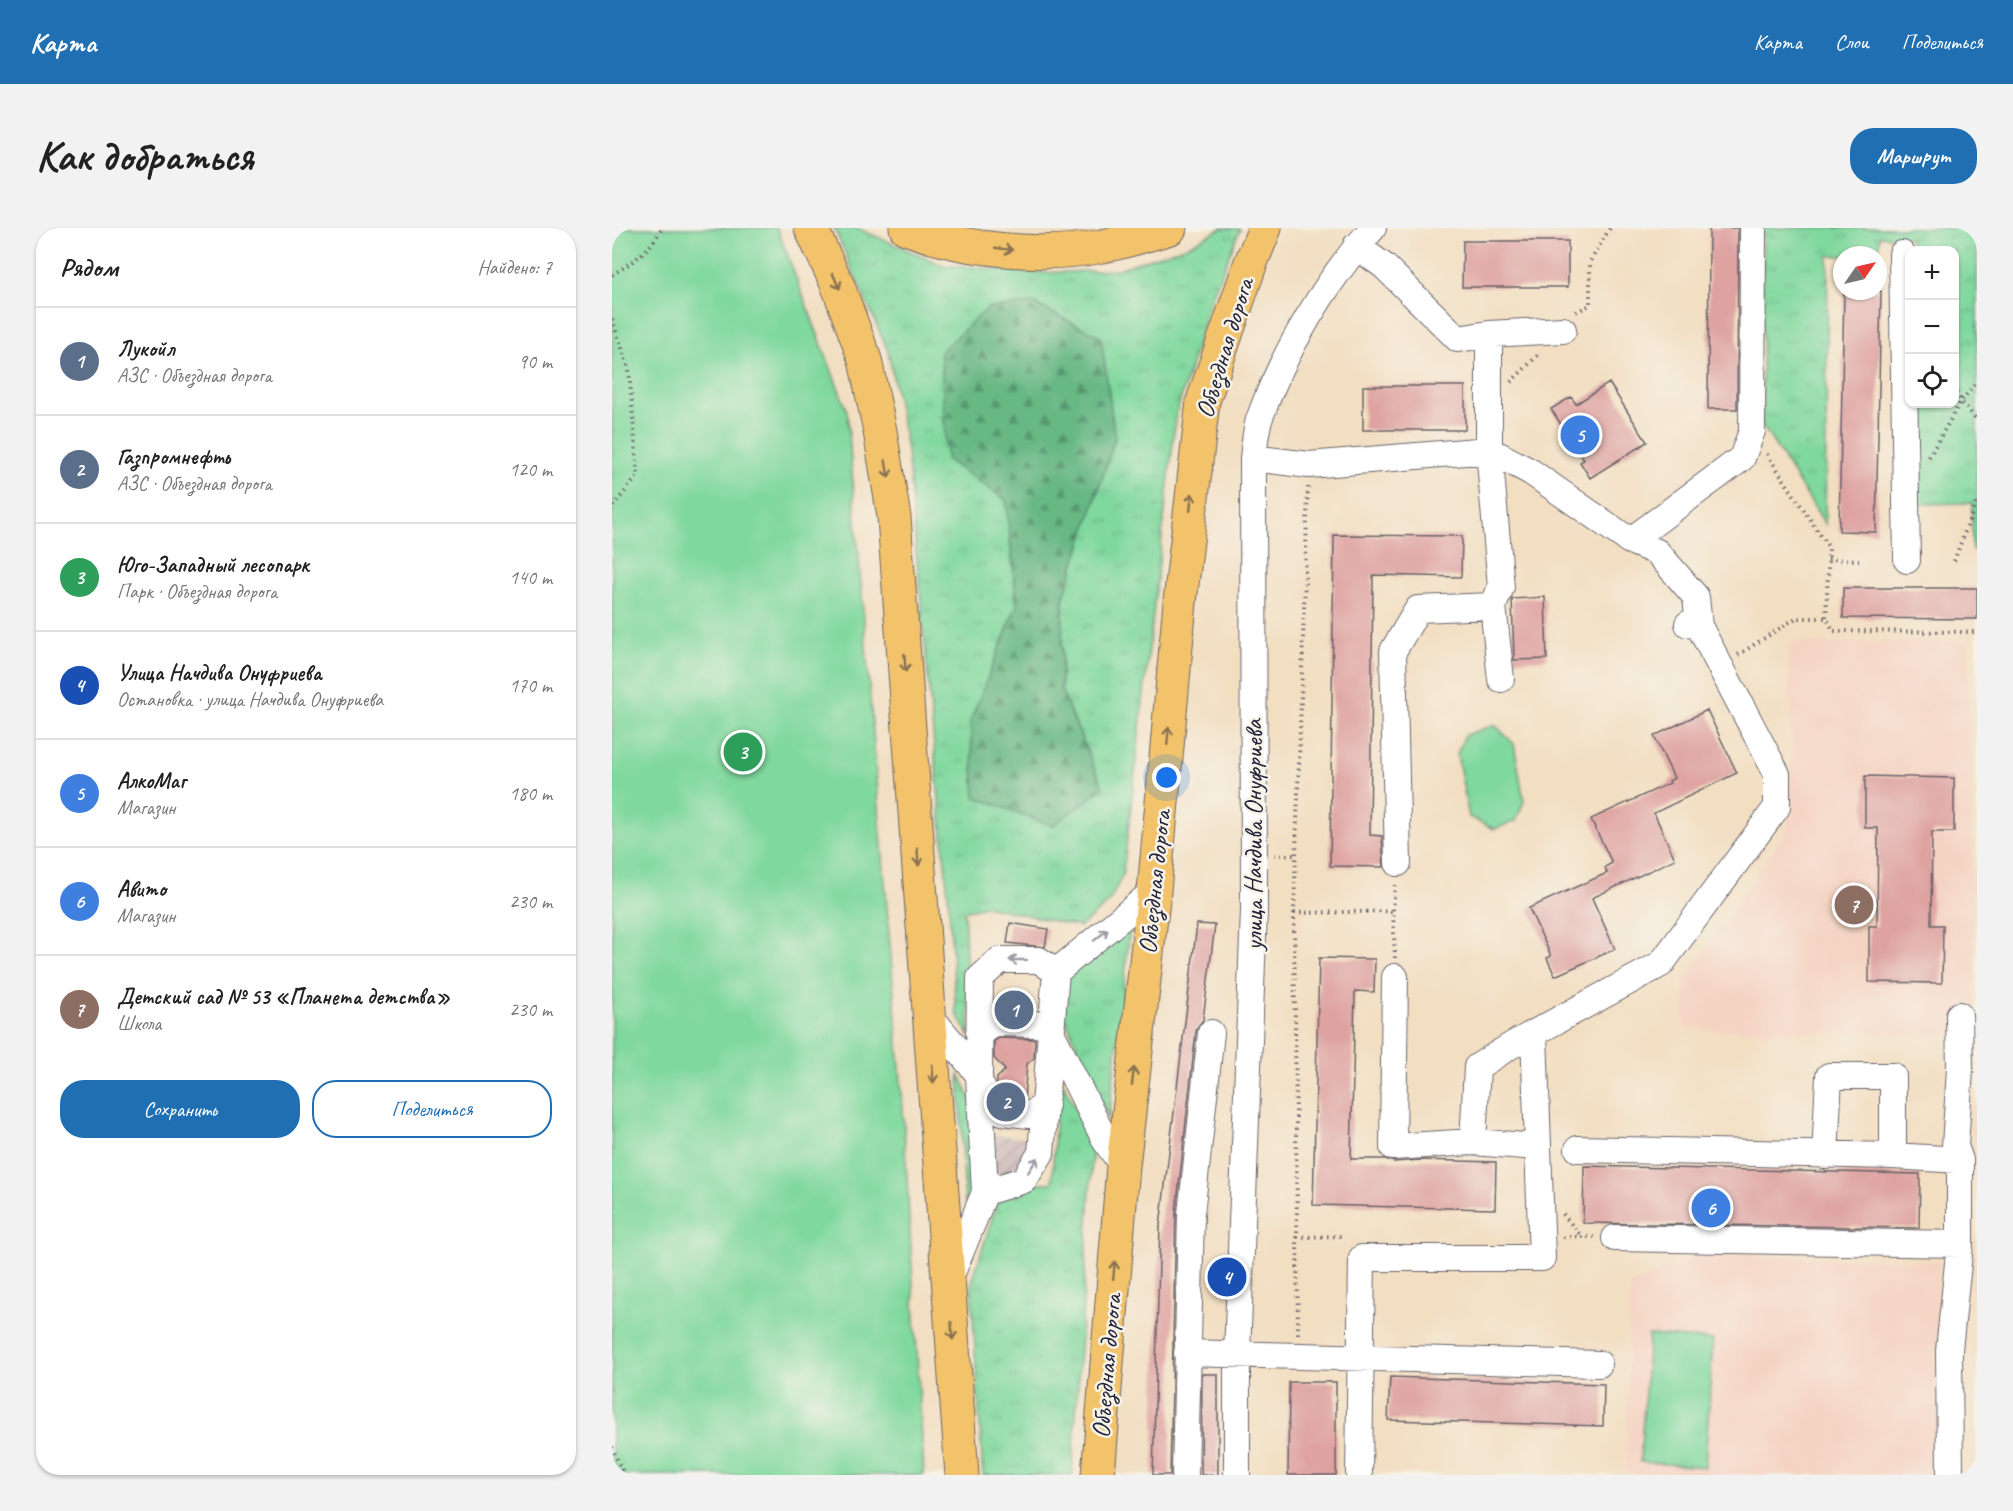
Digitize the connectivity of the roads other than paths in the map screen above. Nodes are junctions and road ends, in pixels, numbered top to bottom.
1 (811, 228) edge
2 (906, 228) edge
3 (1170, 228) edge
4 (1265, 228) edge
5 (1753, 228) edge
6 (1365, 237) edge
7 (1902, 254) dead end
8 (1563, 330) dead end
9 (1489, 334) junction
10 (1489, 450) junction
11 (1252, 458) junction
12 (1630, 541) junction
13 (1907, 561) dead end
14 (1494, 606) junction
15 (1500, 679) dead end
16 (1398, 863) dead end
17 (1154, 891) junction
18 (1056, 972) junction
19 (1395, 977) road end
20 (929, 1015) junction
21 (1959, 1015) dead end
22 (1052, 1030) junction
23 (979, 1033) junction
24 (1211, 1033) dead end
25 (1534, 1034) junction
26 (979, 1078) junction
27 (1046, 1105) junction
28 (1473, 1143) junction
29 (1538, 1147) junction
30 (1578, 1149) dead end
31 (1825, 1156) junction
32 (1893, 1156) junction
33 (1960, 1160) junction
34 (1123, 1166) junction
35 (985, 1192) junction
36 (1615, 1238) road end
37 (1960, 1244) junction
38 (948, 1282) junction
39 (1187, 1353) junction
40 (1237, 1355) junction
41 (1360, 1359) junction
42 (1599, 1364) dead end
43 (962, 1475) edge
44 (1098, 1475) edge
45 (1185, 1475) edge
46 (1236, 1475) edge
47 (1359, 1475) edge
48 (1950, 1475) edge

1 -> 20 main road
2 -> 3 main road
17 -> 4 main road, Объездная дорога
5 - 12 street
6 - 9 street
6 - 11 street, улица Начдива Онуфриева
7 - 13 street
8 - 9 street
9 - 10 street
10 - 11 street
10 - 12 street
10 - 14 street
11 - 40 street, улица Начдива Онуфриева
12 - 25 street
14 - 15 street
14 - 16 street
18 -> 17 street
34 -> 17 main road, Объездная дорога
18 - 22 street
18 -> 23 street
19 - 28 street
20 - 26 street
20 -> 38 main road
21 - 33 street
22 - 23 street
22 - 27 street
22 - 34 street
23 - 26 street
24 - 39 street
25 - 28 street
25 - 29 street
26 - 27 street
26 - 35 street
35 -> 27 street
28 - 29 street
29 - 41 street
30 - 31 street
31 - 32 street
31 - 32 street
32 - 33 street
33 - 37 street
44 -> 34 main road, Объездная дорога
35 - 38 street
36 - 37 street
37 - 48 street
38 -> 43 main road
39 - 40 street
39 - 45 street
40 - 41 street
40 - 46 street, улица Начдива Онуфриева
41 - 42 street
41 - 47 street

